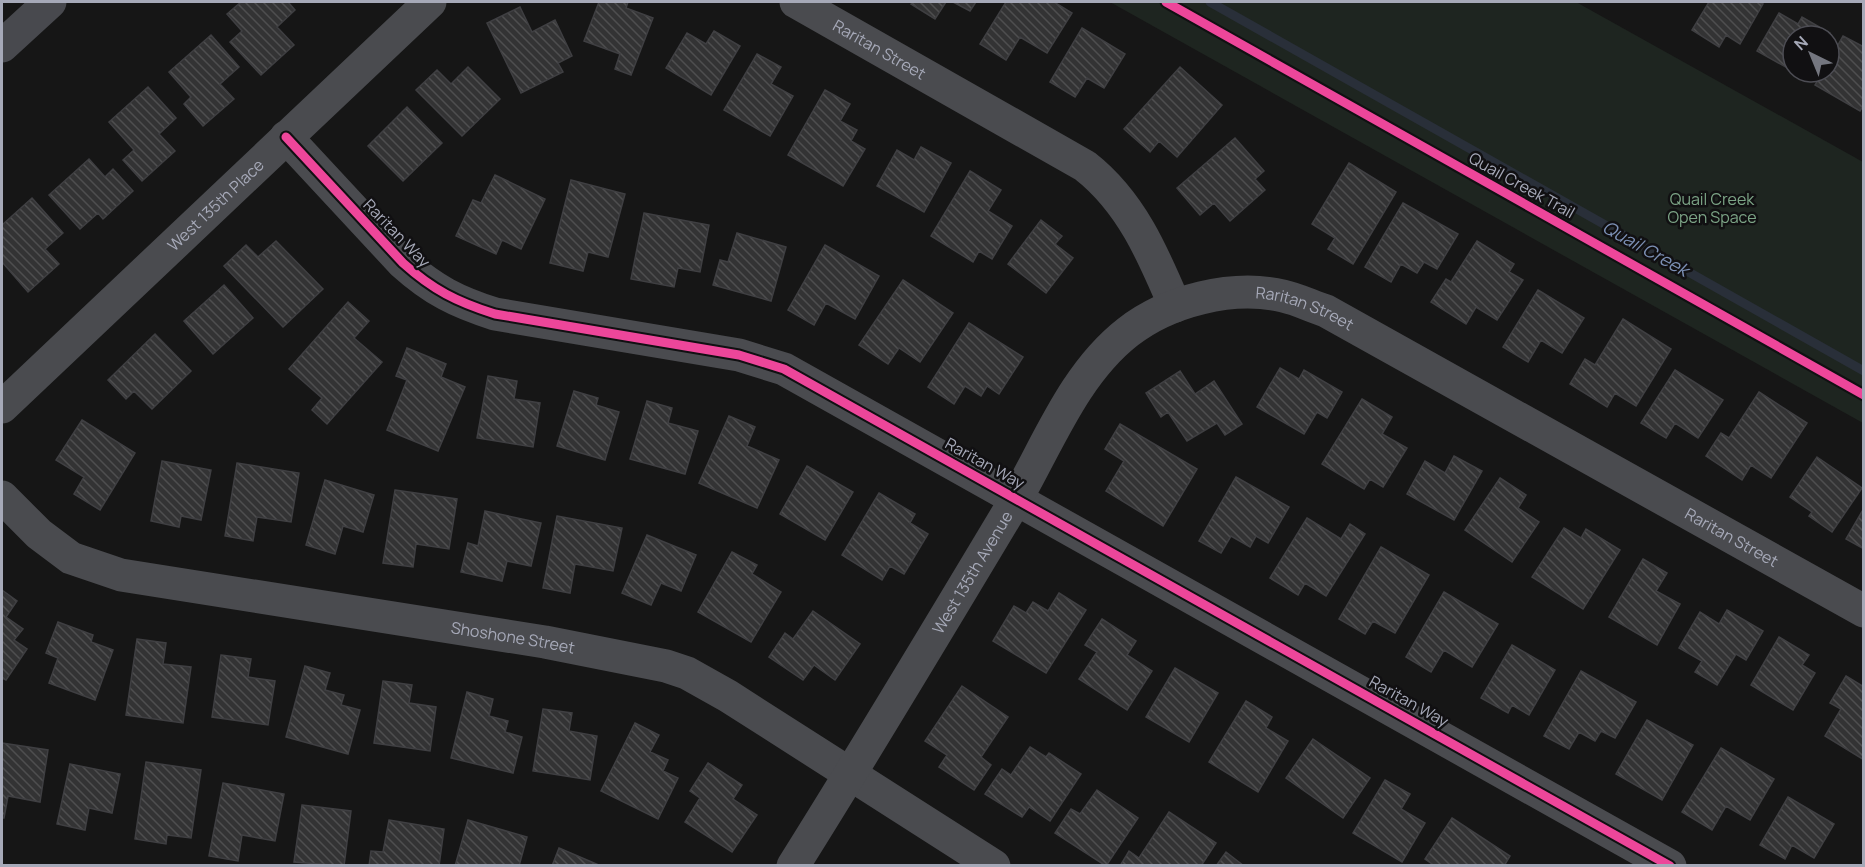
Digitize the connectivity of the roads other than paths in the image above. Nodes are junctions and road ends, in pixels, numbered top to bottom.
1 (50, 2) edge
2 (430, 2) edge
3 (796, 2) edge
4 (2, 46) edge
5 (286, 137) junction
6 (1175, 306) junction
7 (2, 407) edge
8 (2, 497) edge
9 (1016, 497) junction
10 (1863, 611) edge
11 (850, 775) junction
12 (793, 866) edge
13 (994, 866) edge
14 (1670, 866) edge

1 - 4 main road
2 - 5 street, West 135th Place
3 - 6 street, Raritan Street
5 - 7 street, West 135th Place
5 - 9 street, Raritan Way
6 - 9 street, West 135th Avenue
6 - 10 street, Raritan Street
8 - 11 street, Shoshone Street
9 - 11 street, West 135th Avenue
9 - 14 street, Raritan Way
11 - 12 street, West 135th Avenue
11 - 13 street, Shoshone Street

